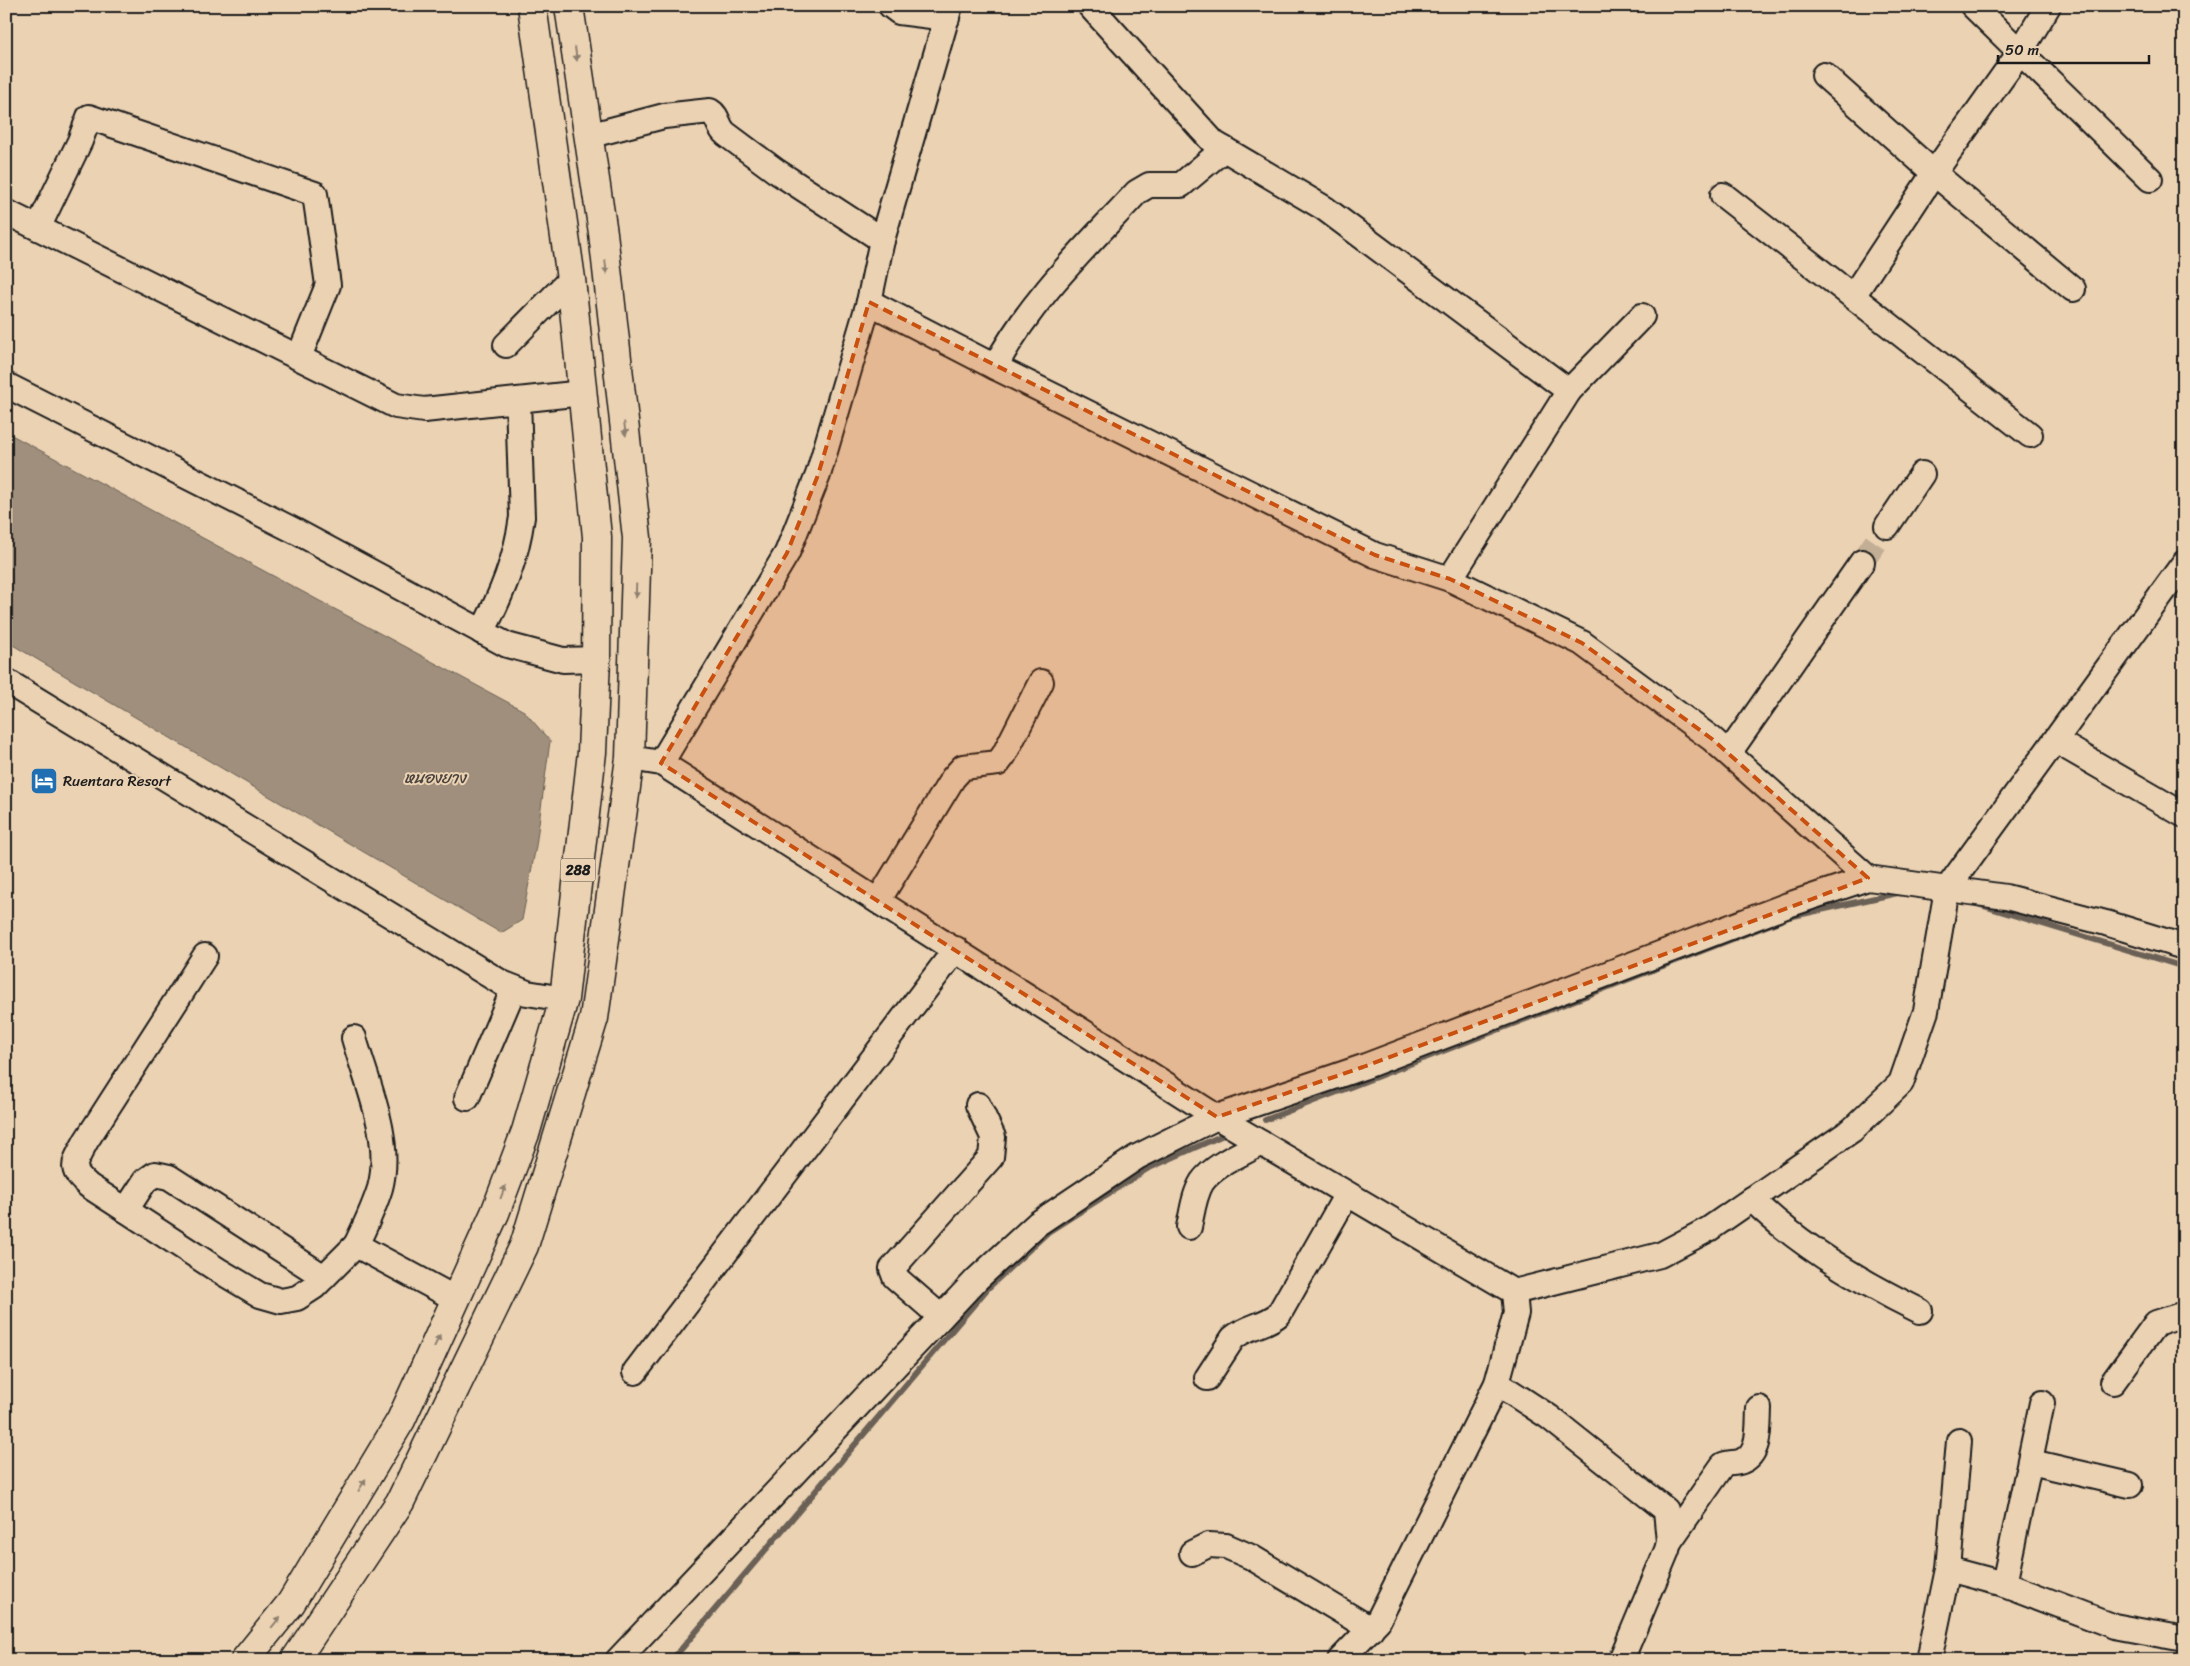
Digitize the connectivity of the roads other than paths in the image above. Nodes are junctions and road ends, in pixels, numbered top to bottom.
1 (532, 6) edge
2 (570, 6) edge
3 (891, 6) edge
4 (1090, 6) edge
5 (1974, 6) edge
6 (2048, 6) edge
7 (949, 12) edge
8 (2021, 51) junction
9 (1824, 75) dead end
10 (588, 136) junction
11 (1224, 149) junction
12 (1934, 173) junction
13 (2150, 179) dead end
14 (1723, 195) dead end
15 (6, 212) edge
16 (38, 228) junction
17 (602, 234) junction
18 (565, 238) junction
19 (882, 240) junction
20 (571, 279) junction
21 (2073, 289) dead end
22 (1853, 296) junction
23 (869, 302) junction
24 (1642, 316) dead end
25 (506, 345) dead end
26 (299, 357) junction
27 (995, 367) junction
28 (6, 385) edge
29 (1569, 391) junction
30 (582, 393) junction
31 (518, 400) junction
32 (2030, 435) dead end
33 (1922, 474) dead end
34 (1886, 526) tunnel mouth
35 (1862, 562) tunnel mouth
36 (2184, 563) edge
37 (1450, 579) junction
38 (482, 632) junction
39 (596, 659) junction
40 (6, 681) edge
41 (1041, 682) dead end
42 (2056, 741) junction
43 (1729, 754) junction
44 (630, 758) junction
45 (661, 763) junction
46 (2184, 814) edge
47 (1868, 878) junction
48 (1947, 888) junction
49 (878, 901) junction
50 (2184, 947) edge
51 (956, 949) junction
52 (205, 956) dead end
53 (514, 988) junction
54 (564, 999) junction
55 (354, 1038) dead end
56 (467, 1098) dead end
57 (978, 1105) dead end
58 (1217, 1117) junction
59 (1261, 1143) junction
60 (1347, 1194) junction
61 (1752, 1200) junction
62 (126, 1210) junction
63 (1189, 1227) dead end
64 (356, 1245) junction
65 (324, 1277) junction
66 (1514, 1292) junction
67 (456, 1299) junction
68 (1920, 1311) dead end
69 (2184, 1314) edge
70 (941, 1317) junction
71 (635, 1372) dead end
72 (1207, 1378) dead end
73 (2113, 1382) dead end
74 (1497, 1383) junction
75 (2042, 1403) dead end
76 (1759, 1408) dead end
77 (1959, 1441) dead end
78 (2031, 1462) junction
79 (2130, 1486) dead end
80 (1670, 1542) junction
81 (1192, 1553) dead end
82 (1948, 1569) junction
83 (2004, 1584) junction
84 (1371, 1629) junction
85 (2184, 1639) edge
86 (245, 1660) edge
87 (295, 1660) edge
88 (618, 1660) edge
89 (1340, 1660) edge
90 (1621, 1660) edge
91 (1929, 1660) edge

1 - 18 main road, 288
2 -> 10 main road, 288
3 - 7 street
4 - 11 street
5 - 8 street
6 - 8 street
7 - 19 street
8 - 12 street
8 - 13 street
9 - 12 street
10 - 17 main road, 288
10 - 19 street
11 - 27 street
11 - 29 street
12 - 21 street
12 - 22 street
14 - 22 street
15 - 16 street
16 - 26 street
16 - 26 street
17 - 18 main road
17 -> 44 main road, 288
18 - 20 main road, 288
19 - 23 street
20 - 25 street
20 - 30 main road, 288
22 - 32 street
23 - 27 street
23 - 45 street
24 - 29 street
26 - 31 street
27 - 37 street
28 - 38 street
29 - 37 street
30 - 31 street
30 - 39 main road, 288
31 - 38 street
33 - 34 street
35 - 43 street
36 - 42 street
37 - 43 street
38 - 39 street
39 - 54 main road, 288
40 - 53 street
41 - 49 street
42 - 46 street
42 - 48 street
43 - 47 street
44 - 45 street
44 - 87 main road, 288
45 - 49 street
47 - 48 street
47 - 58 street
48 - 50 street
48 - 61 street
49 - 51 street
51 - 58 street
51 - 71 street
52 - 62 street
53 - 54 street
53 - 56 street
67 -> 54 main road, 288
55 - 64 street
57 - 70 street
58 - 59 street
58 - 70 street
59 - 60 street
59 - 63 street
60 - 66 street
60 - 72 street
61 - 66 street
61 - 68 street
62 - 65 street
62 - 65 street
64 - 65 street
64 - 67 street
66 - 74 street
86 -> 67 main road, 288
69 - 73 street
70 - 88 street
74 - 80 street
74 - 84 street
75 - 78 street
76 - 80 street
77 - 82 street
78 - 79 street
78 - 83 street
80 - 90 street
81 - 84 street
82 - 83 street
82 - 91 street
83 - 85 street
84 - 89 street

